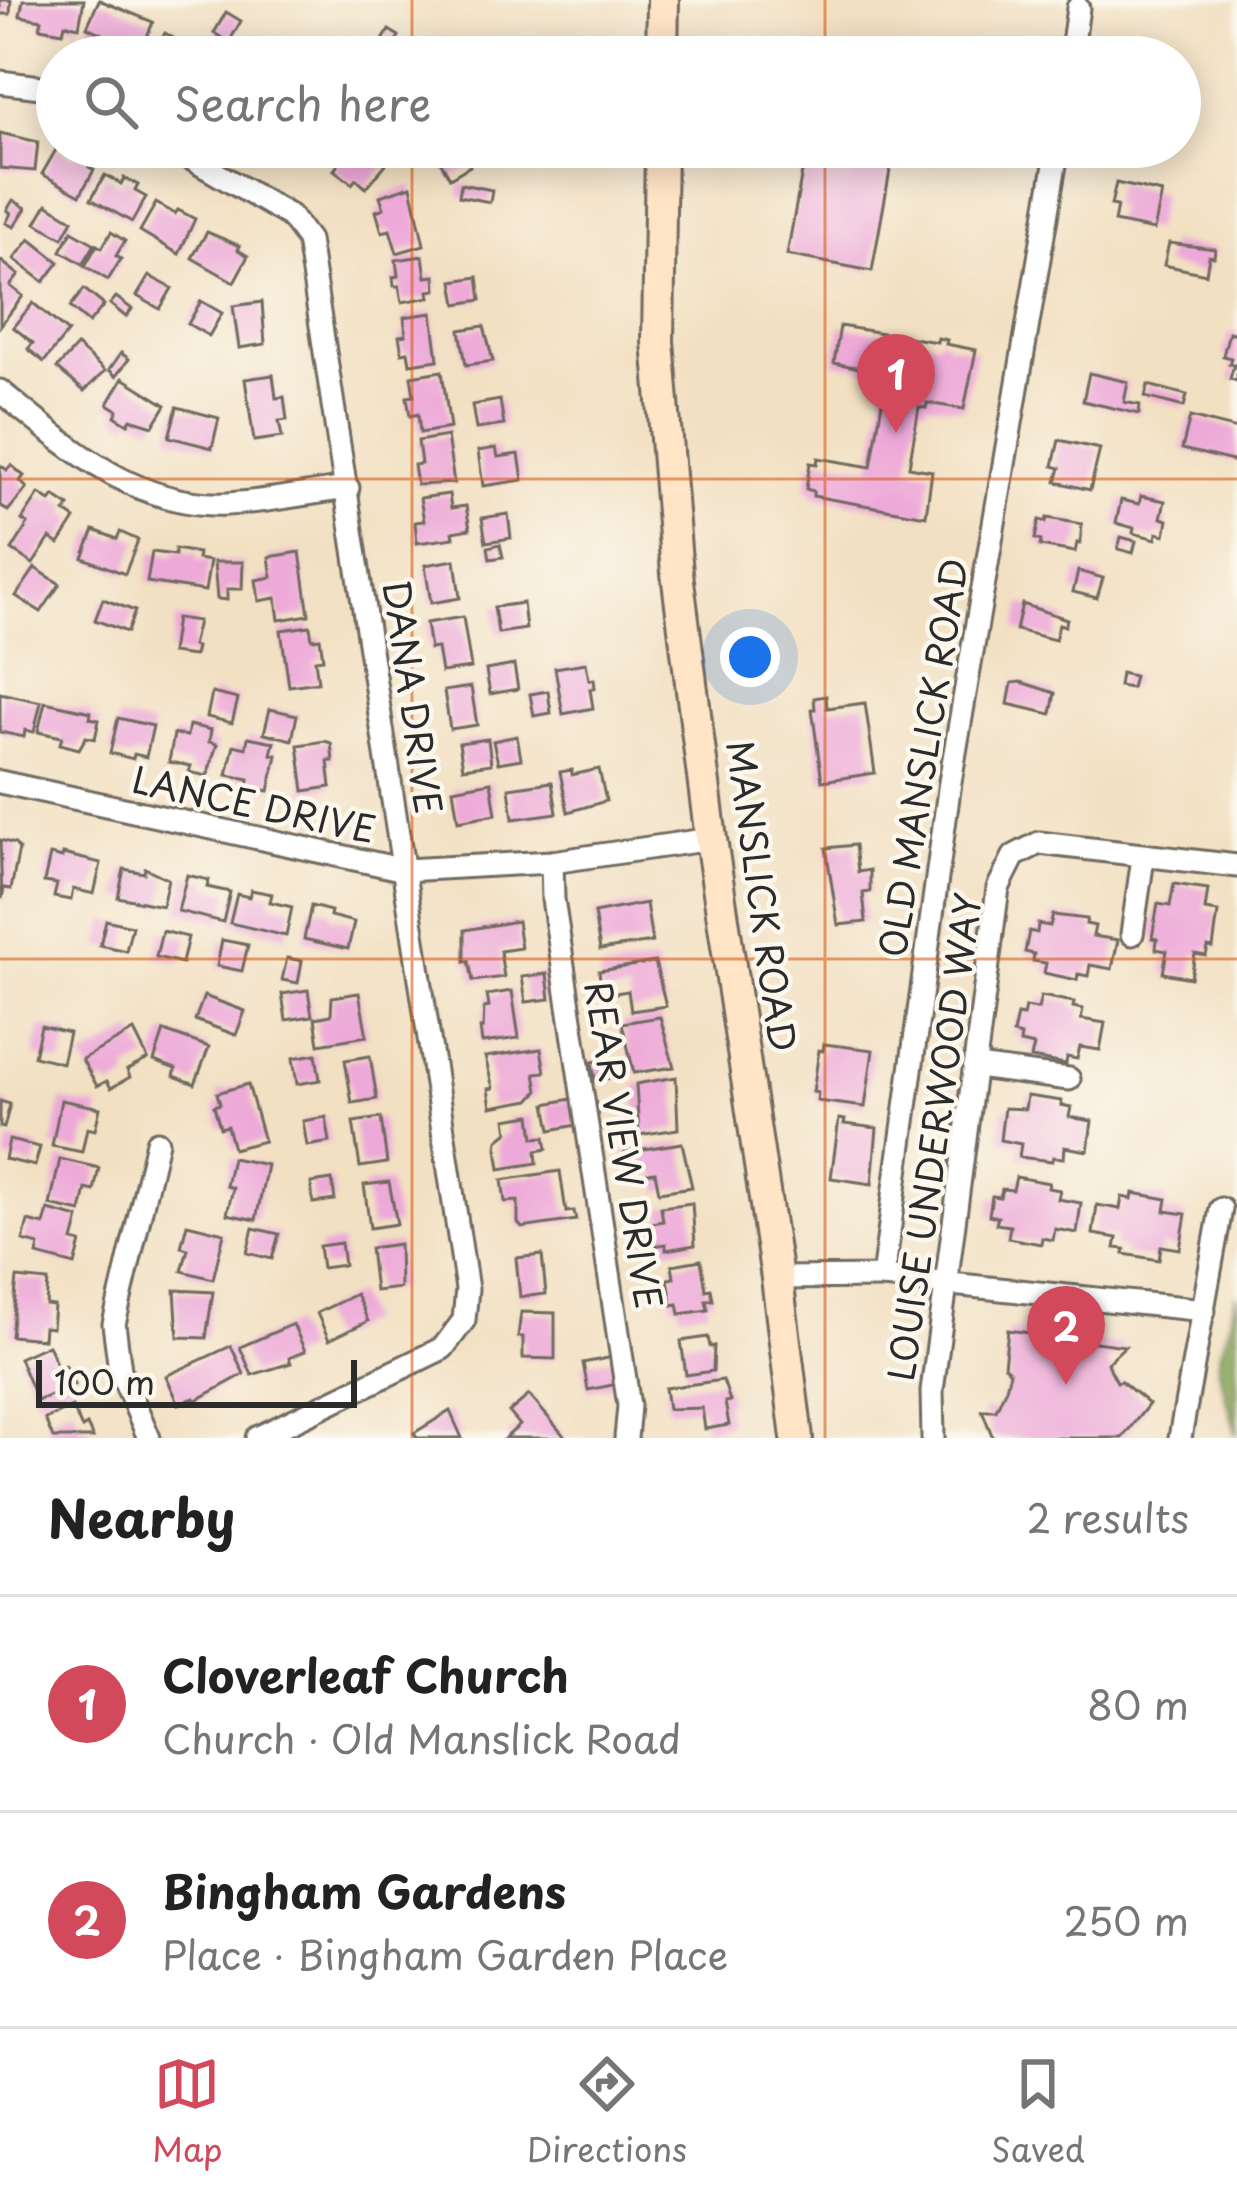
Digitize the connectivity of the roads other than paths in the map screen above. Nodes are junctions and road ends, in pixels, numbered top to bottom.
1 (663, 0) edge
2 (1078, 8) dead end
3 (662, 36) edge
4 (1074, 36) edge
5 (0, 82) edge
6 (36, 86) edge
7 (208, 168) edge
8 (661, 168) edge
9 (1054, 168) edge
10 (0, 391) edge
11 (348, 488) junction
12 (0, 782) edge
13 (711, 839) junction
14 (1143, 858) junction
15 (552, 862) junction
16 (1235, 868) edge
17 (405, 870) junction
18 (1132, 934) dead end
19 (977, 1067) junction
20 (1069, 1079) dead end
21 (157, 1142) dead end
22 (1221, 1209) dead end
23 (883, 1277) junction
24 (777, 1278) junction
25 (946, 1286) junction
26 (1204, 1310) junction
27 (149, 1438) edge
28 (257, 1438) edge
29 (626, 1438) edge
30 (797, 1438) edge
31 (933, 1438) edge
32 (1180, 1438) edge

1 - 3 main road
2 - 4 street
5 - 6 street
7 - 11 street, DANA DRIVE
8 - 13 main road, MANSLICK ROAD
9 - 23 street, OLD MANSLICK ROAD
10 - 11 street
11 - 17 street, DANA DRIVE
12 - 17 street, LANCE DRIVE
13 - 15 street, LANCE DRIVE
13 - 24 main road, MANSLICK ROAD
14 - 16 street, LOUISE UNDERWOOD WAY
14 - 18 street
14 - 19 street, LOUISE UNDERWOOD WAY
15 - 17 street, LANCE DRIVE
15 - 29 street, REAR VIEW DRIVE
17 - 28 street, DANA DRIVE
19 - 20 street
19 - 25 street, LOUISE UNDERWOOD WAY
21 - 27 street
22 - 26 street
23 - 24 street
23 - 25 street
24 - 30 main road, MANSLICK ROAD
25 - 26 street
25 - 31 street, LOUISE UNDERWOOD WAY
26 - 32 street

